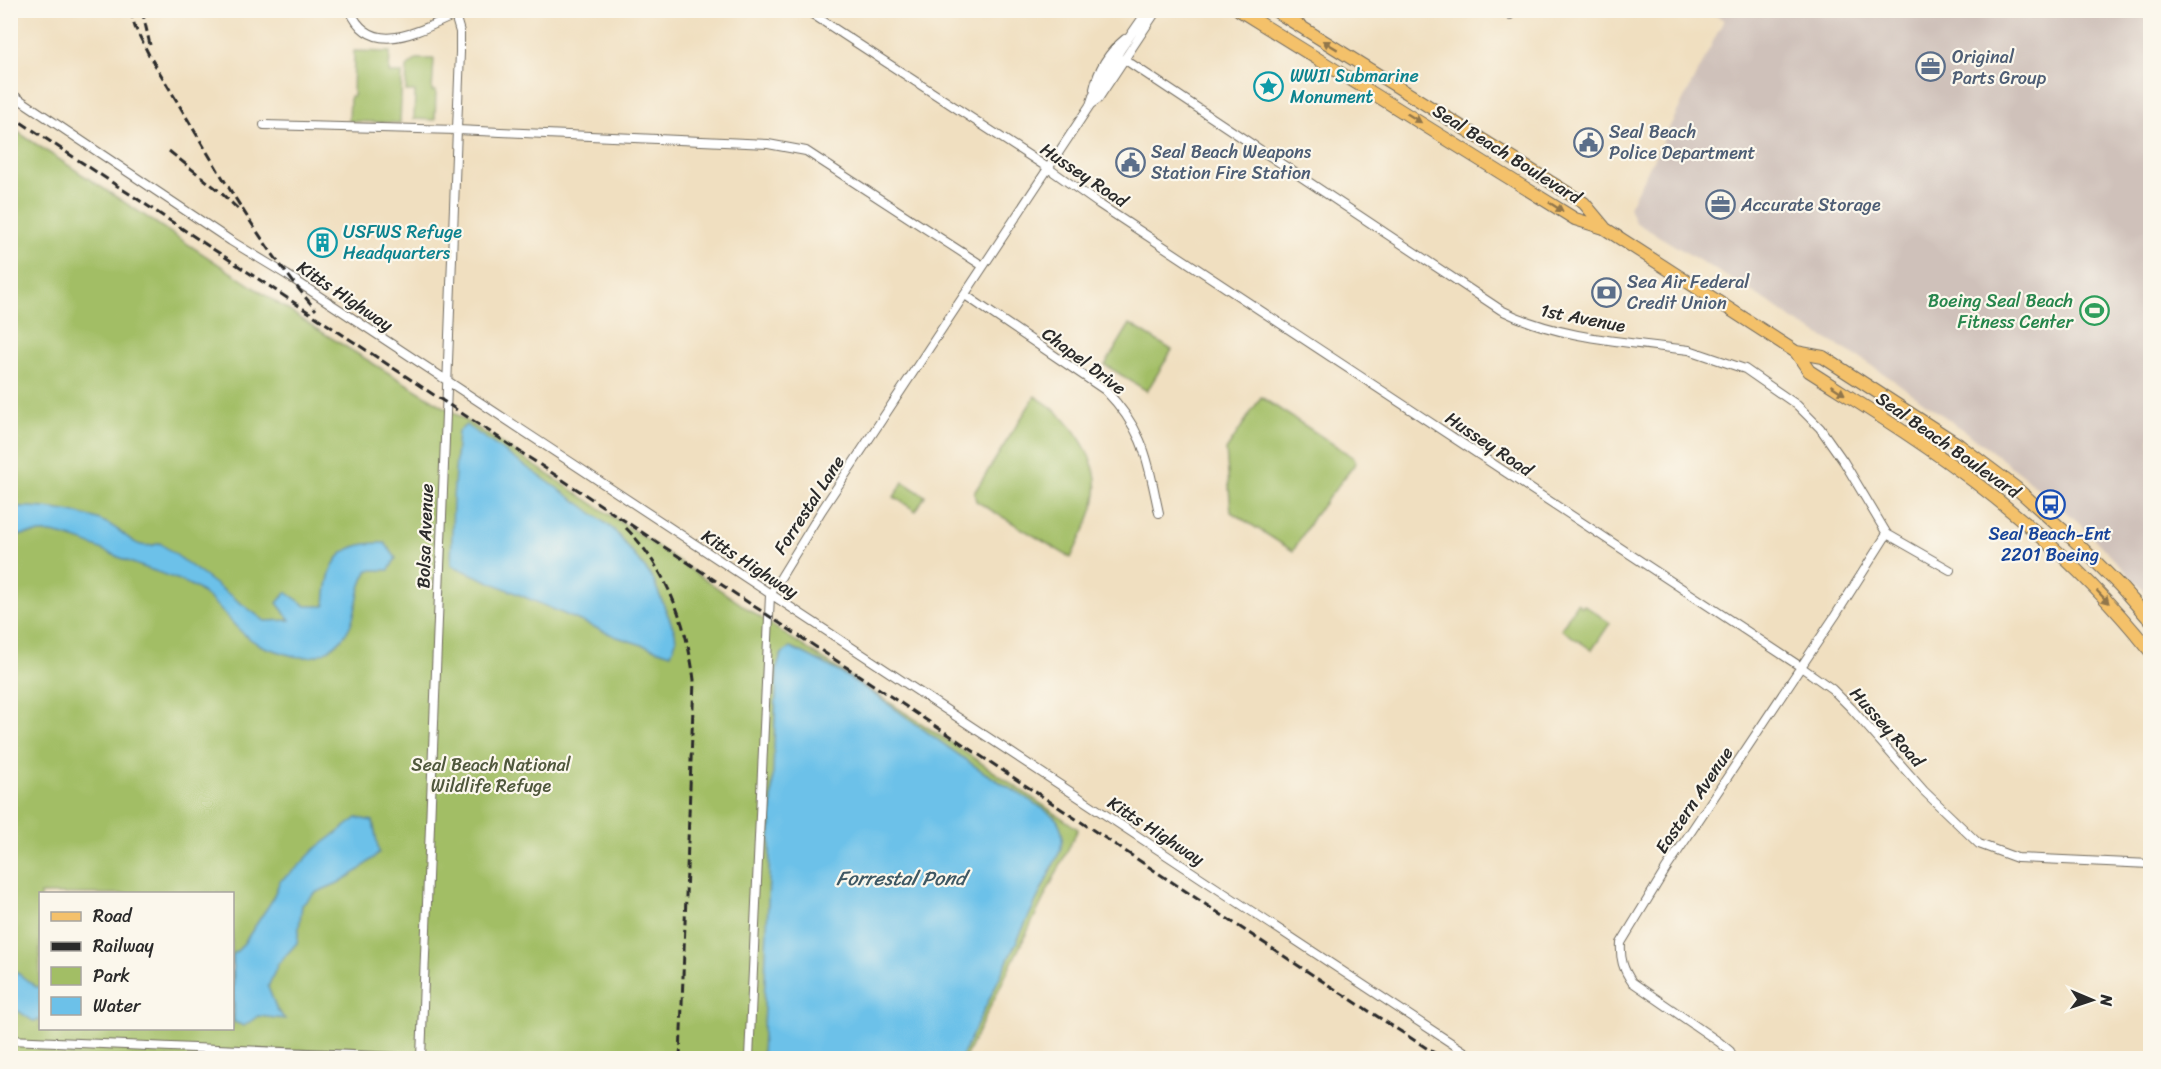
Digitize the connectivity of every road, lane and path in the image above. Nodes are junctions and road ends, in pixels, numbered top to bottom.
1 (350, 10) edge
2 (806, 10) edge
3 (1148, 10) edge
4 (1158, 10) edge
5 (1239, 10) edge
6 (1274, 10) edge
7 (457, 13) edge
8 (1124, 59) junction
9 (10, 93) edge
10 (1090, 105) junction
11 (264, 125) dead end
12 (457, 130) junction
13 (1048, 168) junction
14 (1604, 228) junction
15 (983, 266) junction
16 (965, 295) junction
17 (1796, 352) junction
18 (446, 381) junction
19 (1159, 513) dead end
20 (1887, 534) junction
21 (2075, 541) junction
22 (2062, 556) junction
23 (1950, 570) dead end
24 (770, 595) junction
25 (2151, 620) edge
26 (2151, 651) edge
27 (1801, 667) junction
28 (2151, 864) edge
29 (10, 1040) edge
30 (421, 1058) edge
31 (749, 1059) edge
32 (1474, 1059) edge
33 (1732, 1059) edge

1 - 7 street
2 - 13 street, Hussey Road
3 - 10 street, Forrestal Lane
4 - 8 street, Forrestal Lane
5 -> 14 main road, Seal Beach Boulevard
14 -> 6 main road, Seal Beach Boulevard
7 - 12 street, Bolsa Avenue
8 - 10 street, Forrestal Lane
8 - 20 street, 1st Avenue
9 - 18 street, Kitts Highway
10 - 13 street, Forrestal Lane
11 - 12 street
12 - 15 street
12 - 18 street, Bolsa Avenue
13 - 15 street, Forrestal Lane
13 - 27 street, Hussey Road
14 - 17 main road, Seal Beach Boulevard
15 - 16 street, Forrestal Lane
16 - 19 street, Chapel Drive
16 - 24 street, Forrestal Lane
17 - 21 main road, Seal Beach Boulevard
17 -> 22 main road, Seal Beach Boulevard
18 - 24 street, Kitts Highway
18 - 30 street, Bolsa Avenue
20 - 23 street, 1st Avenue
20 - 27 street, Eastern Avenue
21 - 22 main road
21 - 25 main road, Seal Beach Boulevard
22 -> 26 main road, Seal Beach Boulevard
24 - 31 street, Forrestal Lane
24 - 32 street, Kitts Highway
27 - 28 street, Hussey Road
27 - 33 street, Eastern Avenue
29 - 30 street

